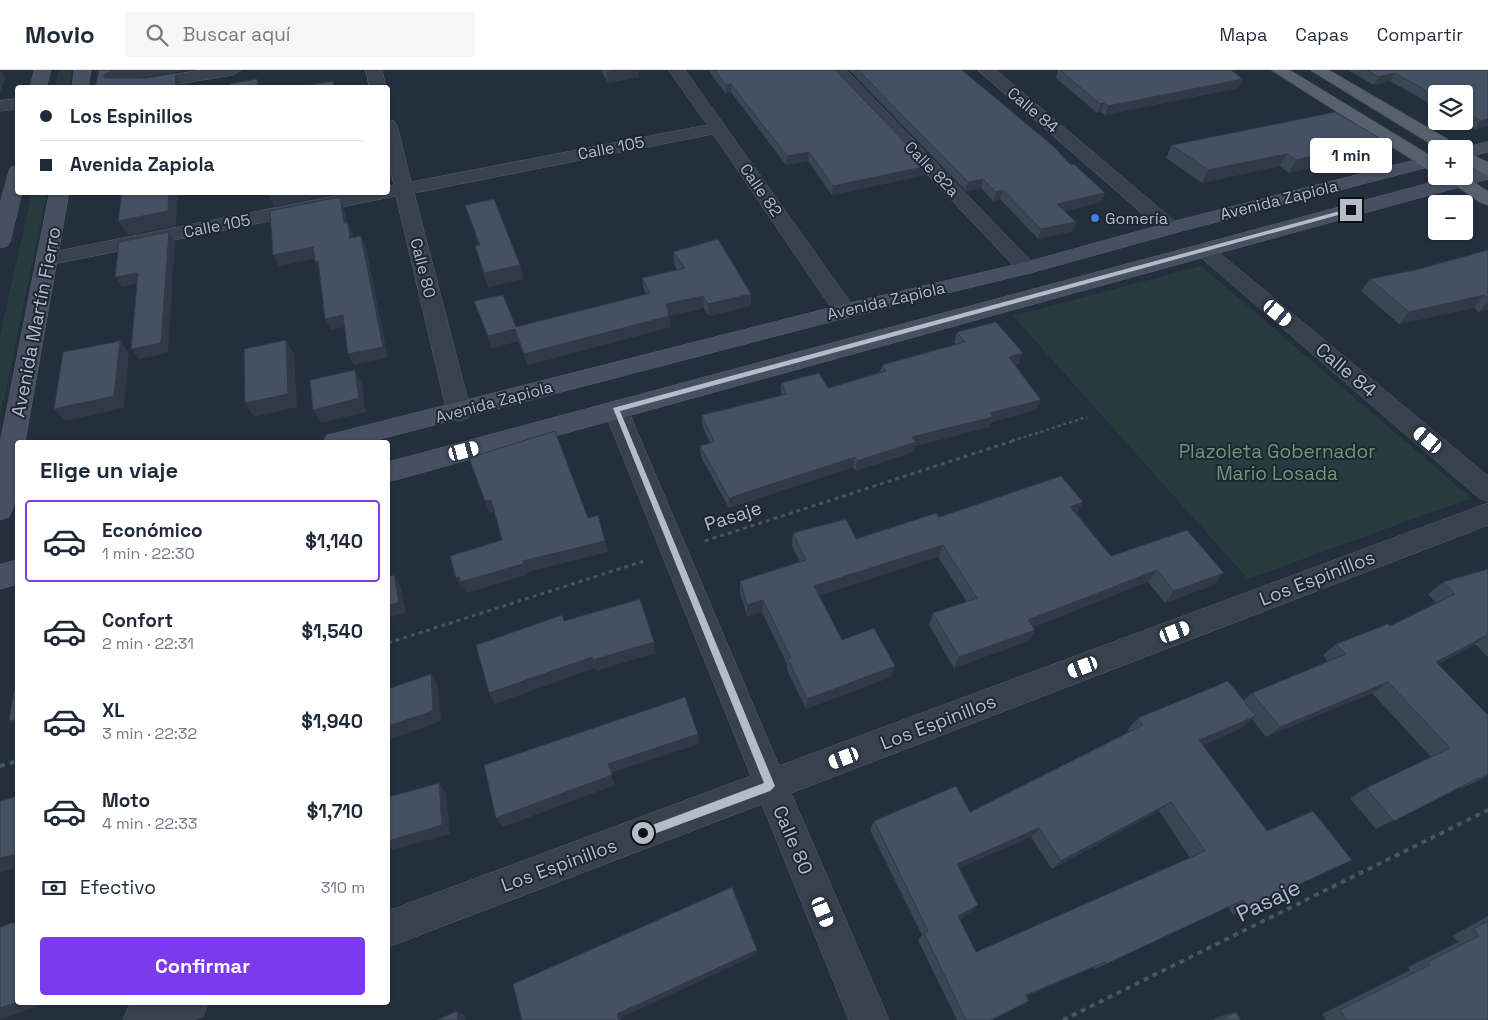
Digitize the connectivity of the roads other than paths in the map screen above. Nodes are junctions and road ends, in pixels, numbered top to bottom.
1 (42, 70) edge
2 (83, 70) edge
3 (233, 70) edge
4 (374, 70) edge
5 (677, 70) edge
6 (837, 70) edge
7 (1278, 70) edge
8 (1318, 70) edge
9 (1010, 72) dead end
10 (989, 73) edge
11 (39, 85) edge
12 (80, 85) edge
13 (139, 85) edge
14 (377, 85) edge
15 (15, 104) edge
16 (0, 106) edge
17 (717, 128) junction
18 (1437, 140) edge
19 (1488, 148) edge
20 (1473, 152) edge
21 (390, 158) edge
22 (1428, 160) edge
23 (1473, 161) edge
24 (1428, 164) edge
25 (1488, 172) edge
26 (1473, 175) edge
27 (15, 183) edge
28 (1431, 185) edge
29 (1466, 185) edge
30 (392, 191) edge
31 (59, 195) edge
32 (372, 195) edge
33 (1488, 199) edge
34 (1171, 228) junction
35 (0, 242) edge
36 (1204, 250) junction
37 (48, 259) junction
38 (1027, 268) junction
39 (845, 310) junction
40 (616, 410) junction
41 (459, 412) junction
42 (344, 440) edge
43 (390, 471) edge
44 (1488, 491) edge
45 (0, 510) edge
46 (1488, 514) edge
47 (15, 524) edge
48 (0, 528) edge
49 (15, 573) edge
50 (0, 577) edge
51 (770, 786) junction
52 (390, 928) edge
53 (182, 1005) edge
54 (142, 1020) edge
55 (869, 1020) edge

1 - 11 main road
2 - 12 main road
3 - 13 street
4 - 14 street
5 - 17 street, Calle 82
6 - 38 street, Calle 82a
7 - 22 main road
8 - 18 main road
9 - 10 street
10 - 34 street, Calle 84
15 - 16 street
17 - 30 street, Calle 105
17 - 39 street, Calle 82
19 - 20 main road
21 - 30 street, Calle 80
23 - 25 main road
24 - 34 main road, Avenida Zapiola
25 - 26 main road, Avenida Zapiola
27 - 35 main road
28 - 36 main road, Avenida Zapiola
29 - 33 main road
30 - 41 street, Calle 80
31 - 37 main road, Avenida Martín Fierro
32 - 37 street, Calle 105
34 - 38 main road, Avenida Zapiola
36 - 40 main road, Avenida Zapiola
36 - 44 street, Calle 84
37 - 45 main road, Avenida Martín Fierro
38 - 39 main road, Avenida Zapiola
39 - 41 main road, Avenida Zapiola
40 - 43 main road, Avenida Zapiola
40 - 51 street, Calle 80
41 - 42 main road, Avenida Zapiola
46 - 51 street, Los Espinillos
47 - 48 main road
49 - 50 main road
51 - 52 street, Los Espinillos
51 - 55 street, Calle 80
53 - 54 street

